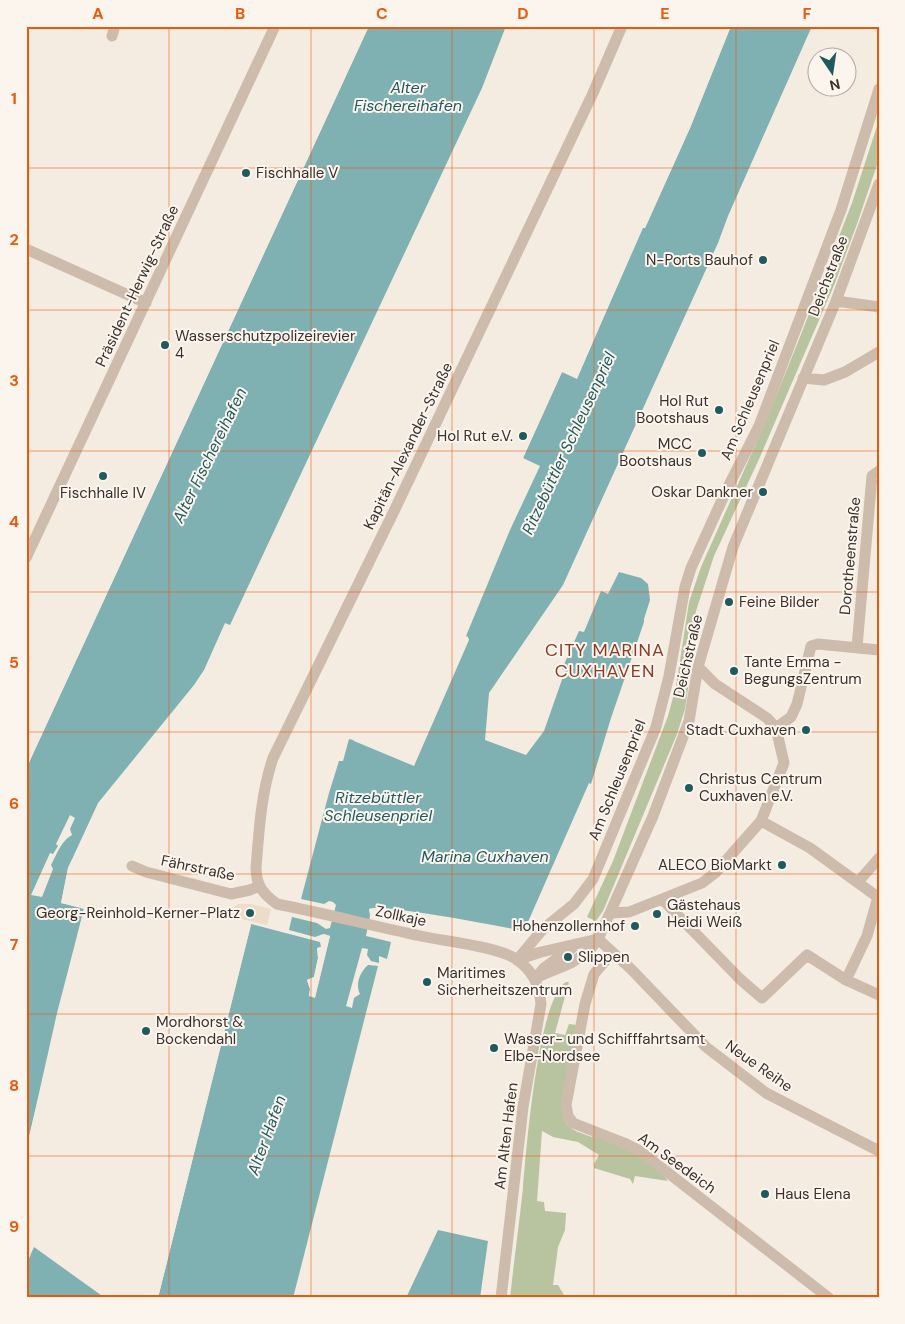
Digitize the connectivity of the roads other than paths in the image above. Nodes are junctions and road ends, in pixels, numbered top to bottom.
1 (275, 26) edge
2 (622, 26) edge
3 (879, 89) edge
4 (879, 184) edge
5 (26, 250) edge
6 (836, 301) junction
7 (146, 303) junction
8 (879, 308) edge
9 (879, 352) edge
10 (804, 378) junction
11 (879, 471) edge
12 (26, 558) edge
13 (857, 647) junction
14 (879, 650) edge
15 (698, 668) junction
16 (776, 728) junction
17 (761, 821) junction
18 (879, 858) edge
19 (132, 866) dead end
20 (858, 882) junction
21 (259, 886) junction
22 (879, 898) edge
23 (662, 899) junction
24 (610, 914) junction
25 (543, 929) junction
26 (598, 939) junction
27 (576, 946) junction
28 (558, 949) junction
29 (612, 952) junction
30 (517, 960) junction
31 (536, 978) junction
32 (846, 980) junction
33 (879, 995) edge
34 (879, 1151) edge
35 (501, 1298) edge
36 (829, 1298) edge

1 - 7 street, Präsident-Herwig-Straße
2 - 21 street, Kapitän-Alexander-Straße
3 - 25 street, Am Schleusenpriel
4 - 6 street, Deichstraße
5 - 7 street
6 - 8 street
6 - 10 street, Deichstraße
7 - 12 street, Präsident-Herwig-Straße
9 - 10 street
10 - 15 street, Deichstraße
11 - 13 street, Dorotheenstraße
13 - 14 street
13 - 16 street
15 - 16 street
15 - 24 street, Deichstraße
16 - 17 street
17 - 20 street
17 - 23 street
18 - 20 street
19 - 21 street, Fährstraße
20 - 22 street
21 - 30 street, Zollkaje
22 - 32 street
23 - 24 street
23 - 32 street
24 - 26 street, Deichstraße
25 - 28 street
25 - 30 street, Am Schleusenpriel
26 - 27 street
26 - 29 street, Neue Reihe
26 - 31 street, Deichstraße
27 - 28 street
27 - 31 street
28 - 30 street
29 - 34 street, Neue Reihe
29 - 36 street, Am Seedeich
30 - 31 street, Zollkaje
31 - 35 street, Am Alten Hafen
32 - 33 street

